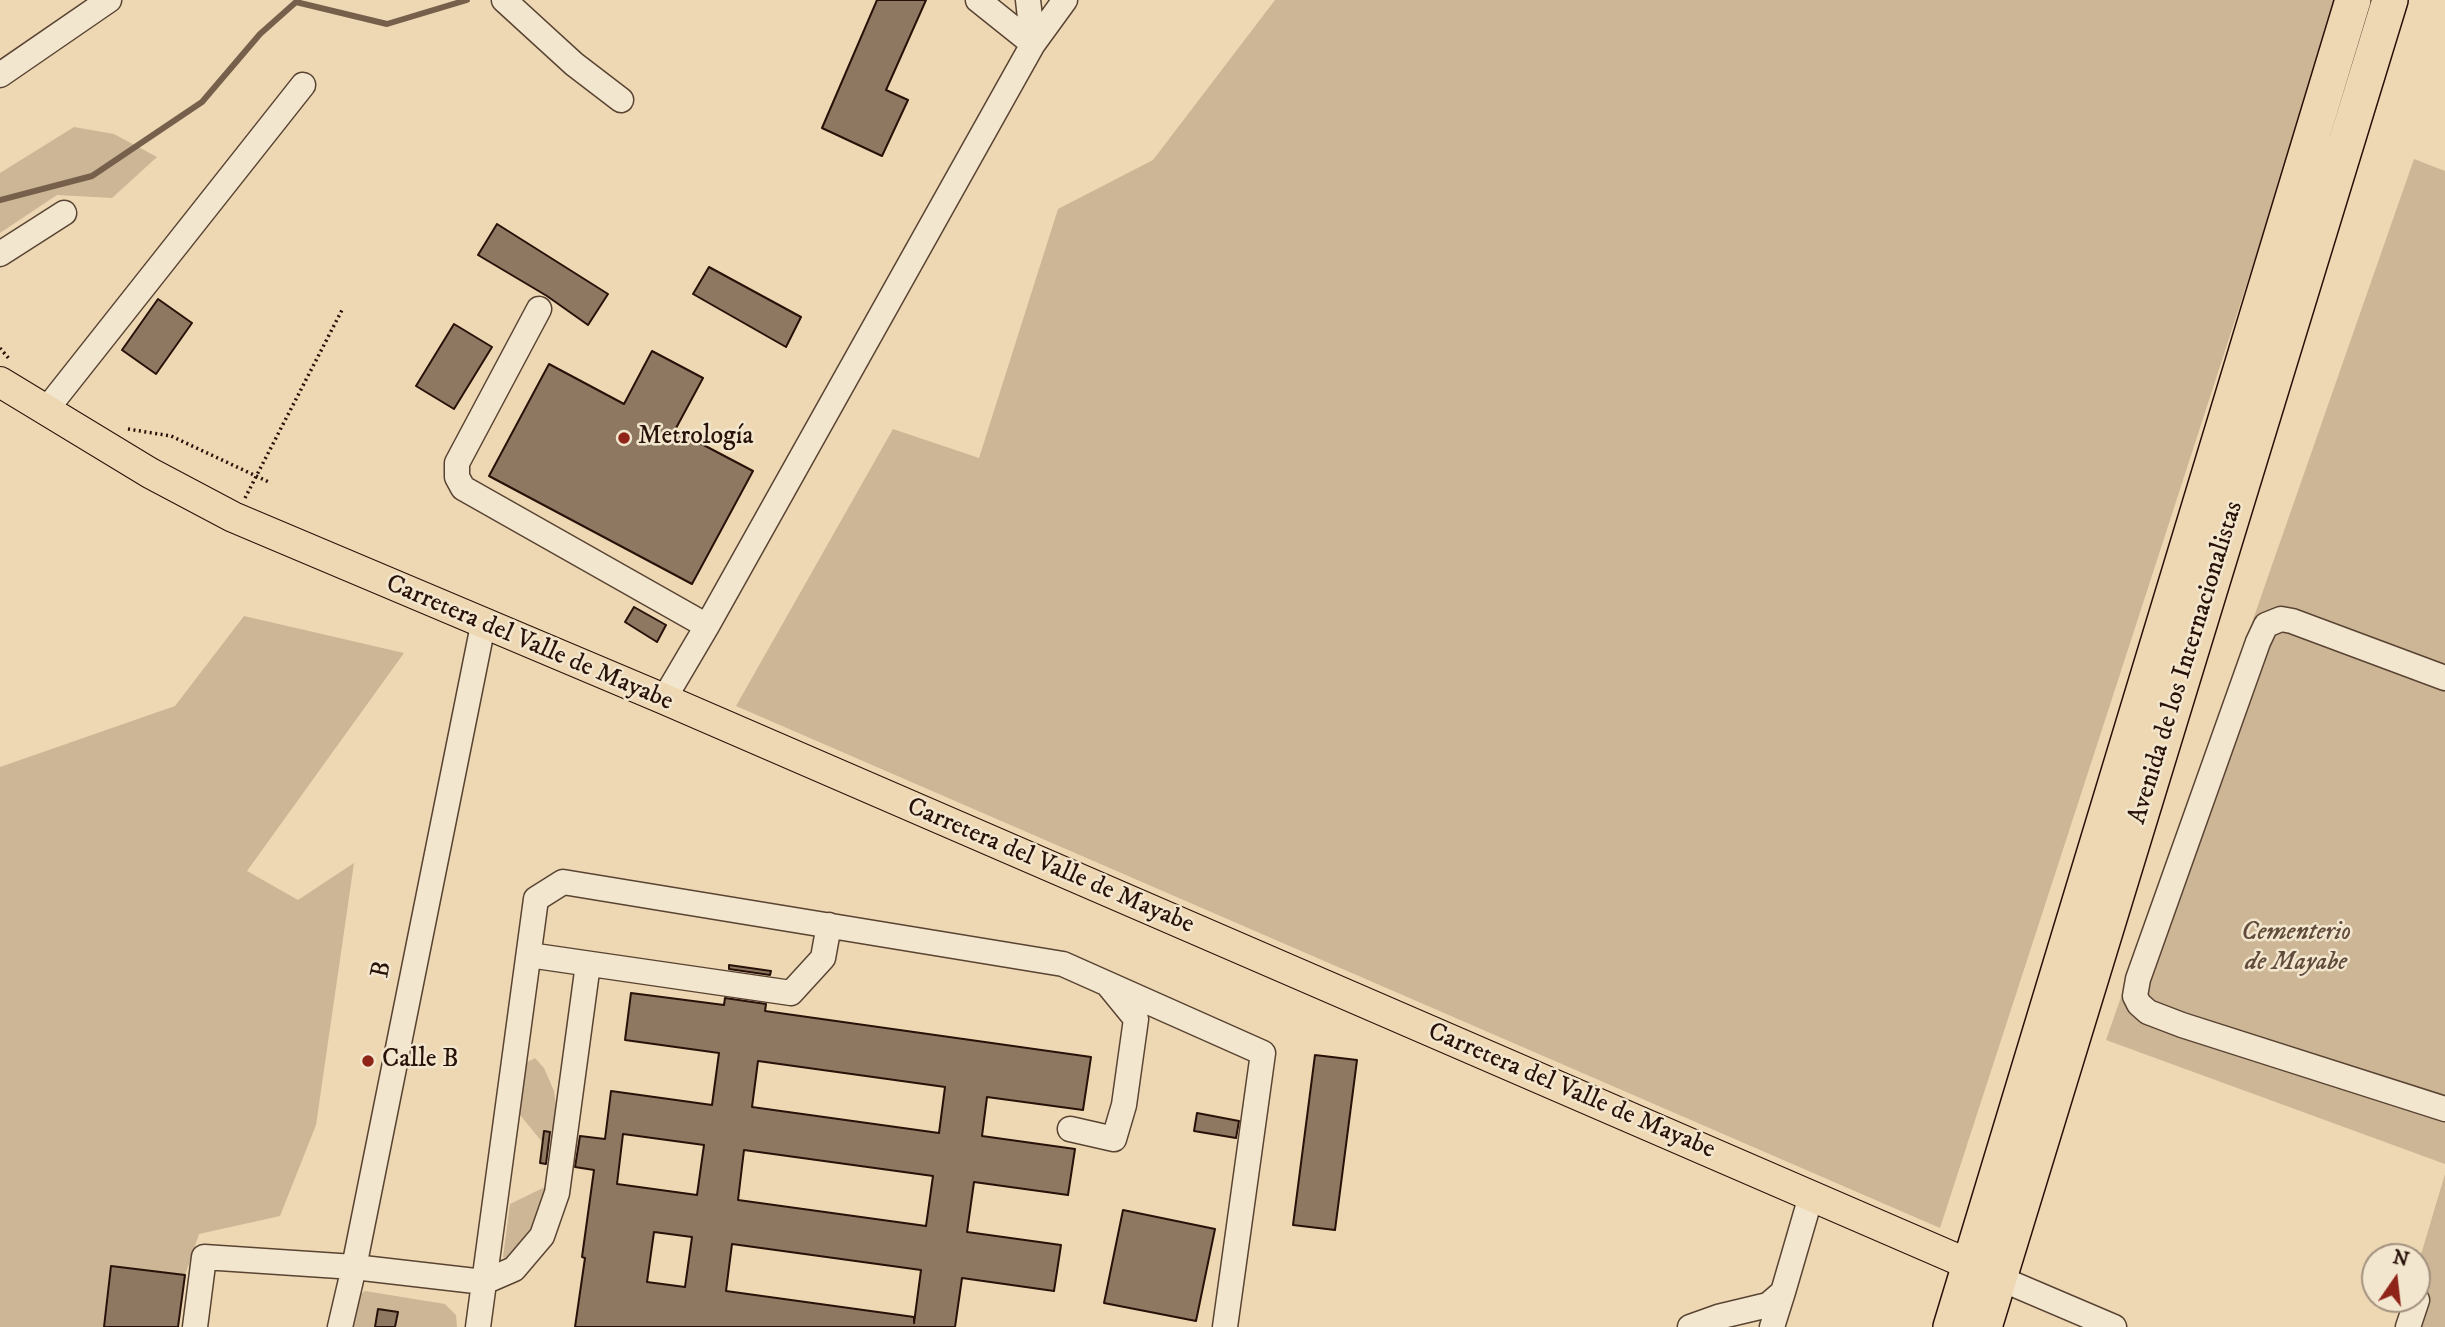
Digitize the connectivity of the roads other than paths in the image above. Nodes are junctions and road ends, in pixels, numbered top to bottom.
1 (109, 0) edge
2 (504, 0) edge
3 (978, 0) edge
4 (1028, 0) edge
5 (1065, 0) edge
6 (2353, 0) edge
7 (2390, 0) edge
8 (1034, 44) junction
9 (0, 75) edge
10 (303, 85) dead end
11 (621, 100) dead end
12 (64, 213) dead end
13 (0, 254) edge
14 (538, 309) dead end
15 (7, 373) edge
16 (46, 410) junction
17 (483, 625) junction
18 (708, 626) junction
19 (2445, 678) edge
20 (664, 699) junction
21 (829, 925) junction
22 (529, 955) junction
23 (588, 964) junction
24 (1106, 983) junction
25 (2445, 1109) edge
26 (1070, 1129) dead end
27 (1811, 1196) junction
28 (354, 1267) junction
29 (1984, 1271) junction
30 (484, 1282) junction
31 (1783, 1292) junction
32 (195, 1327) edge
33 (340, 1327) edge
34 (478, 1327) edge
35 (1226, 1327) edge
36 (1690, 1327) edge
37 (1772, 1327) edge
38 (1951, 1327) edge
39 (1984, 1327) edge
40 (2114, 1327) edge

1 - 9 street
2 - 11 street
3 - 8 street
4 - 8 street
5 - 8 street
6 - 29 highway, Avenida de los Internacionalistas
7 - 29 highway, Avenida de los Internacionalistas
8 - 18 street
10 - 16 street
12 - 13 street
14 - 18 street
15 - 16 main road, Carretera del Valle de Mayabe
16 - 17 main road, Carretera del Valle de Mayabe
17 - 20 main road, Carretera del Valle de Mayabe
17 - 28 street, B
18 - 20 street
19 - 25 street
20 - 27 main road, Carretera del Valle de Mayabe
21 - 22 street
21 - 23 street
21 - 24 street
22 - 23 street
22 - 30 street
23 - 30 street
24 - 26 street
24 - 35 street
27 - 29 main road, Carretera del Valle de Mayabe
27 - 31 street
28 - 30 street
28 - 32 street
28 - 33 street, B
29 - 38 highway, Avenida de los Internacionalistas
29 - 39 highway, Avenida de los Internacionalistas
29 - 40 street, Carretera del Valle de Mayabe
30 - 34 street
31 - 36 street
31 - 37 street

